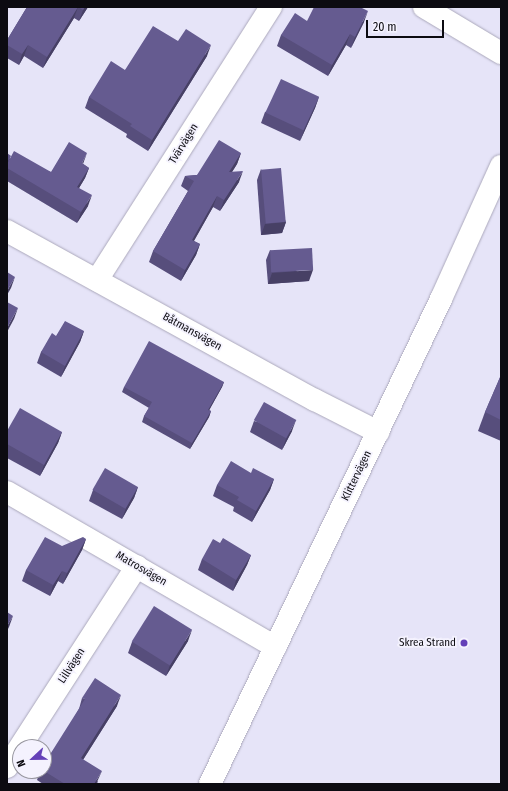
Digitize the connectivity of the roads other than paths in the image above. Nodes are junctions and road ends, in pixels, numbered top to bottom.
1 (270, 7) edge
2 (424, 7) edge
3 (501, 53) edge
4 (501, 166) edge
5 (7, 231) edge
6 (97, 280) junction
7 (378, 432) junction
8 (7, 492) edge
9 (137, 566) junction
10 (275, 647) junction
11 (7, 766) edge
12 (210, 784) edge

1 - 6 street, Tvärvägen
2 - 3 street
4 - 7 street, Klittervägen
5 - 6 street, Båtmansvägen
6 - 7 street, Båtmansvägen
7 - 10 street, Klittervägen
8 - 9 street, Matrosvägen
9 - 10 street, Matrosvägen
9 - 11 street, Lillvägen
10 - 12 street, Klittervägen

